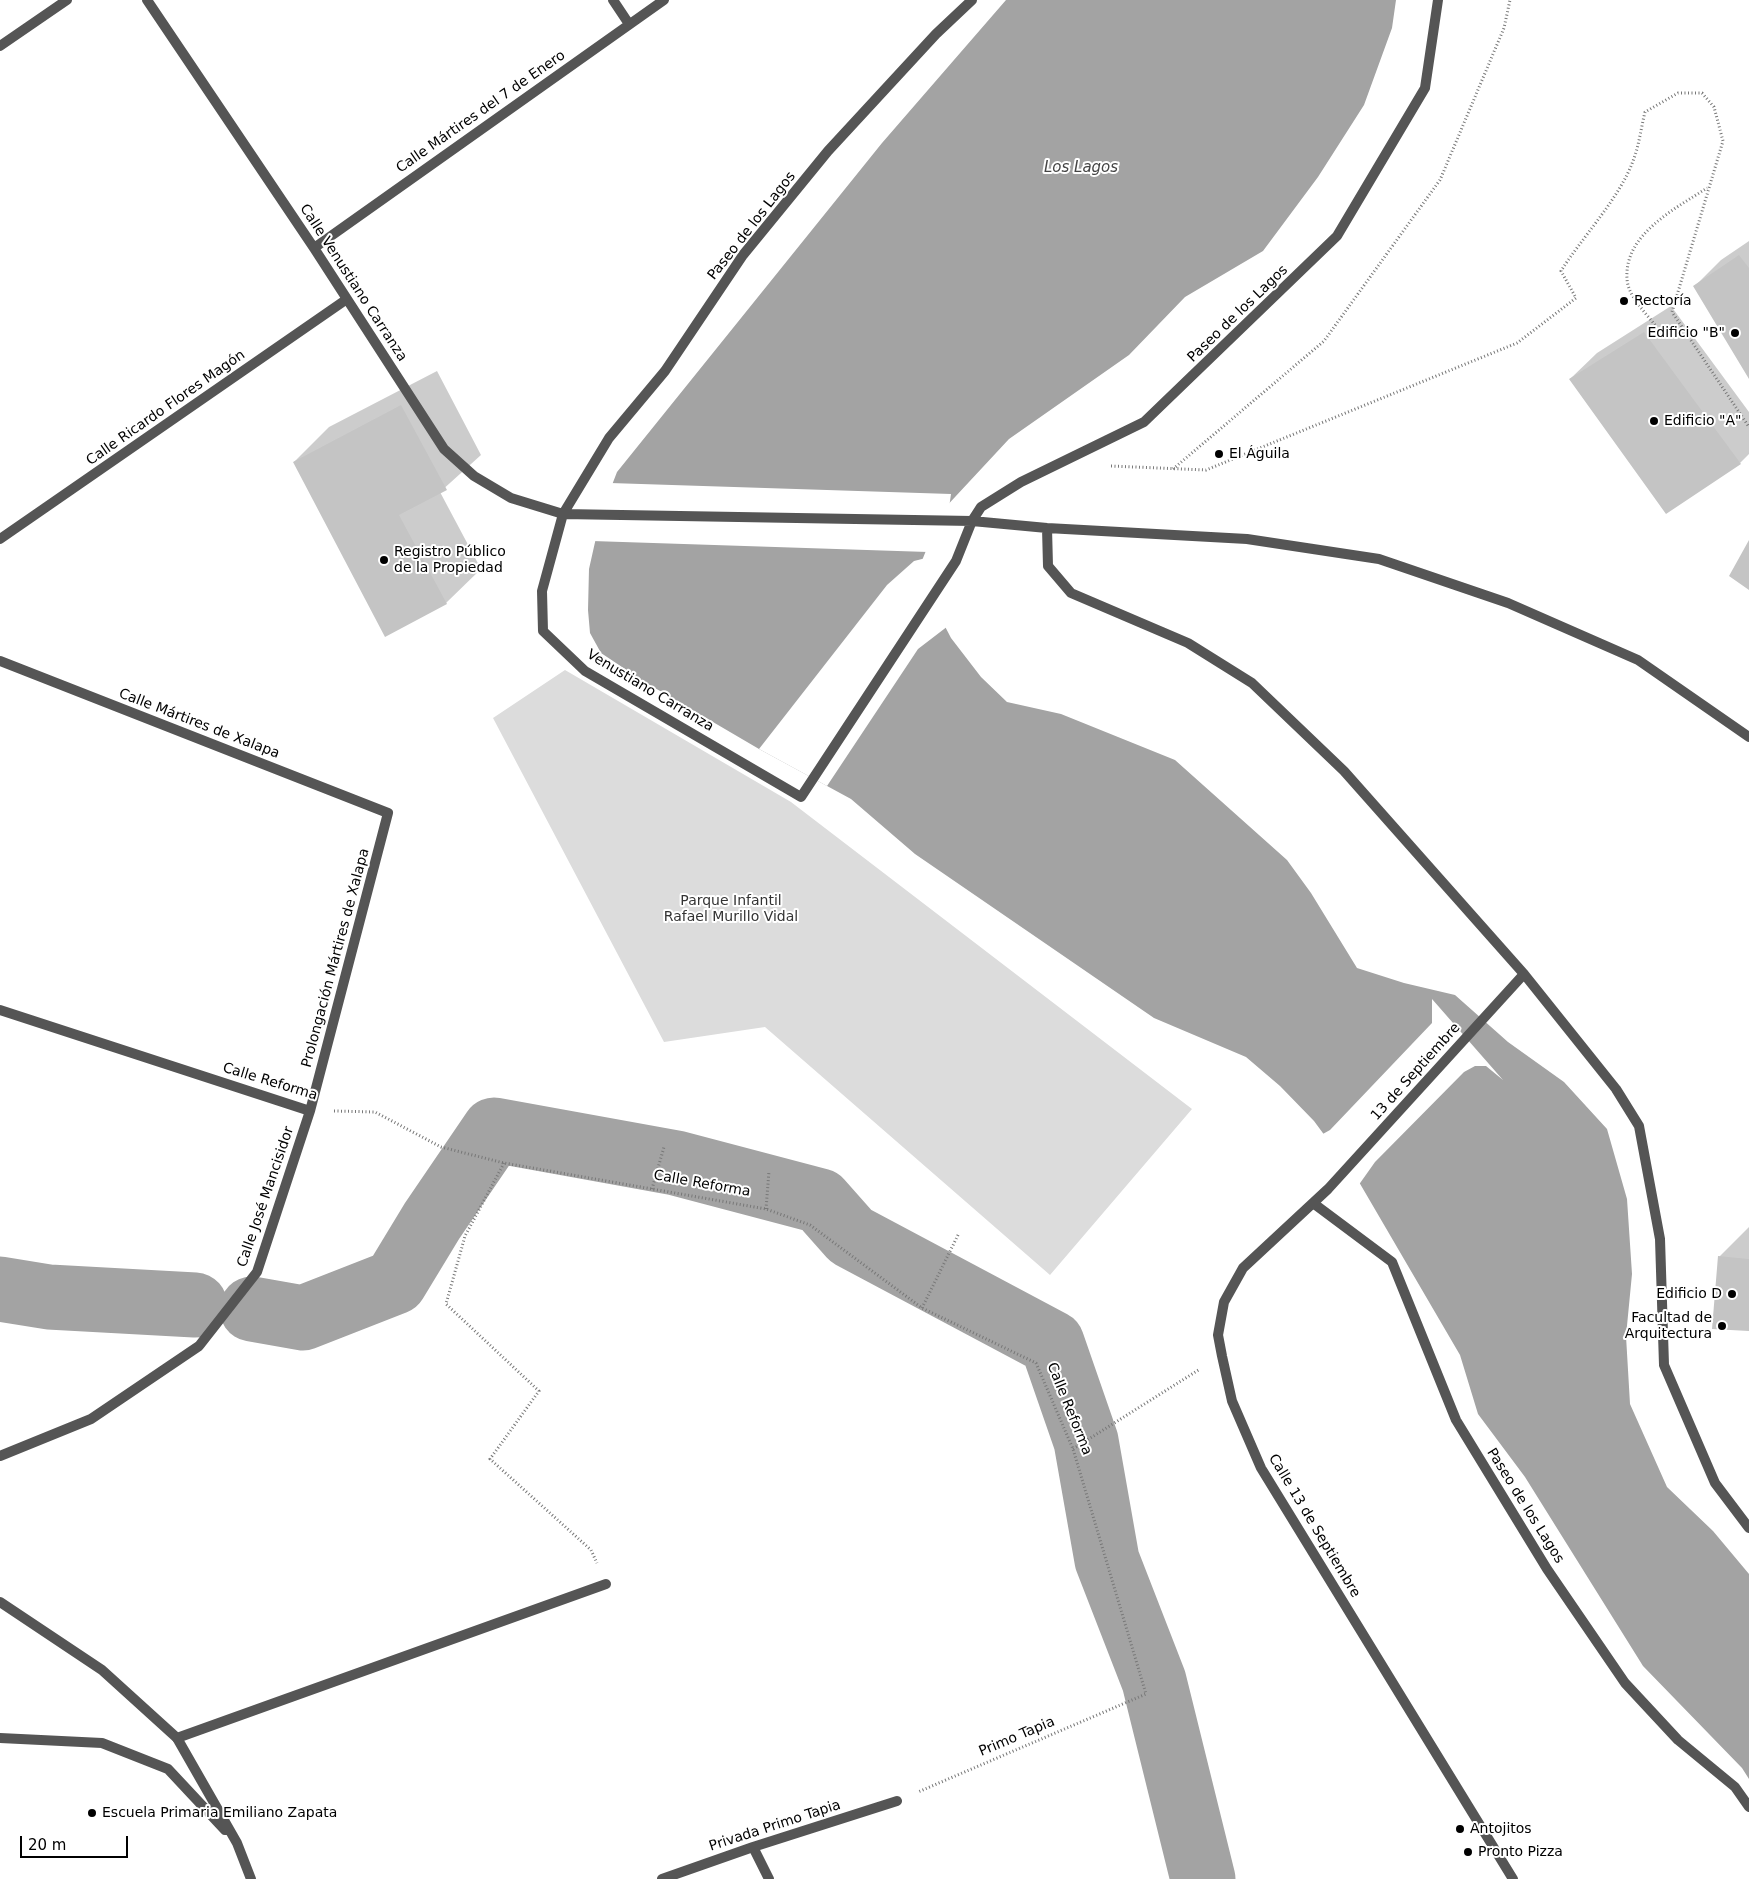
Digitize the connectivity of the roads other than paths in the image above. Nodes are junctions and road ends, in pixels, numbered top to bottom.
1 (67, 0) edge
2 (147, 0) edge
3 (613, 0) edge
4 (664, 0) edge
5 (972, 0) edge
6 (1438, 0) edge
7 (629, 24) junction
8 (0, 46) edge
9 (314, 248) junction
10 (347, 299) junction
11 (563, 514) junction
12 (972, 521) junction
13 (1047, 528) junction
14 (0, 539) edge
15 (0, 660) edge
16 (1749, 737) edge
17 (801, 796) joint
18 (388, 813) joint
19 (1524, 974) junction
20 (0, 1010) edge
21 (310, 1111) junction
22 (1328, 1189) joint
23 (1313, 1203) junction
24 (0, 1456) edge
25 (1749, 1528) edge
26 (606, 1584) road end
27 (0, 1602) edge
28 (0, 1738) edge
29 (178, 1738) junction
30 (897, 1801) road end
31 (1749, 1807) edge
32 (237, 1843) junction
33 (753, 1847) junction
34 (251, 1879) edge
35 (662, 1879) edge
36 (769, 1879) edge
37 (1512, 1879) edge

1 - 8 street
2 - 9 street, Calle Venustiano Carranza
3 - 7 street
4 - 7 street, Calle Mártires del 7 de Enero
5 - 11 street, Paseo de los Lagos
6 - 12 street, Paseo de los Lagos
7 - 9 street, Calle Mártires del 7 de Enero
9 - 10 street, Calle Venustiano Carranza
10 - 11 street, Calle Venustiano Carranza
10 - 14 street, Calle Ricardo Flores Magón
11 - 12 street, Calle Venustiano Carranza
11 - 17 street, Venustiano Carranza
12 - 13 street, Calle Venustiano Carranza
12 - 17 street, Paseo de los Lagos
13 - 16 street, Calle Venustiano Carranza
13 - 19 street
15 - 18 street, Calle Mártires de Xalapa
18 - 21 street, Prolongación Mártires de Xalapa
19 - 22 street, 13 de Septiembre
19 - 25 street
20 - 21 street, Calle Reforma
21 - 24 street, Calle José Mancisidor
22 - 23 street, Calle 13 de Septiembre
23 - 31 street, Paseo de los Lagos
23 - 37 street, Calle 13 de Septiembre
26 - 29 street
27 - 29 street
28 - 32 street
29 - 32 street
30 - 33 street, Privada Primo Tapia
32 - 34 street
33 - 35 street, Privada Primo Tapia
33 - 36 street

